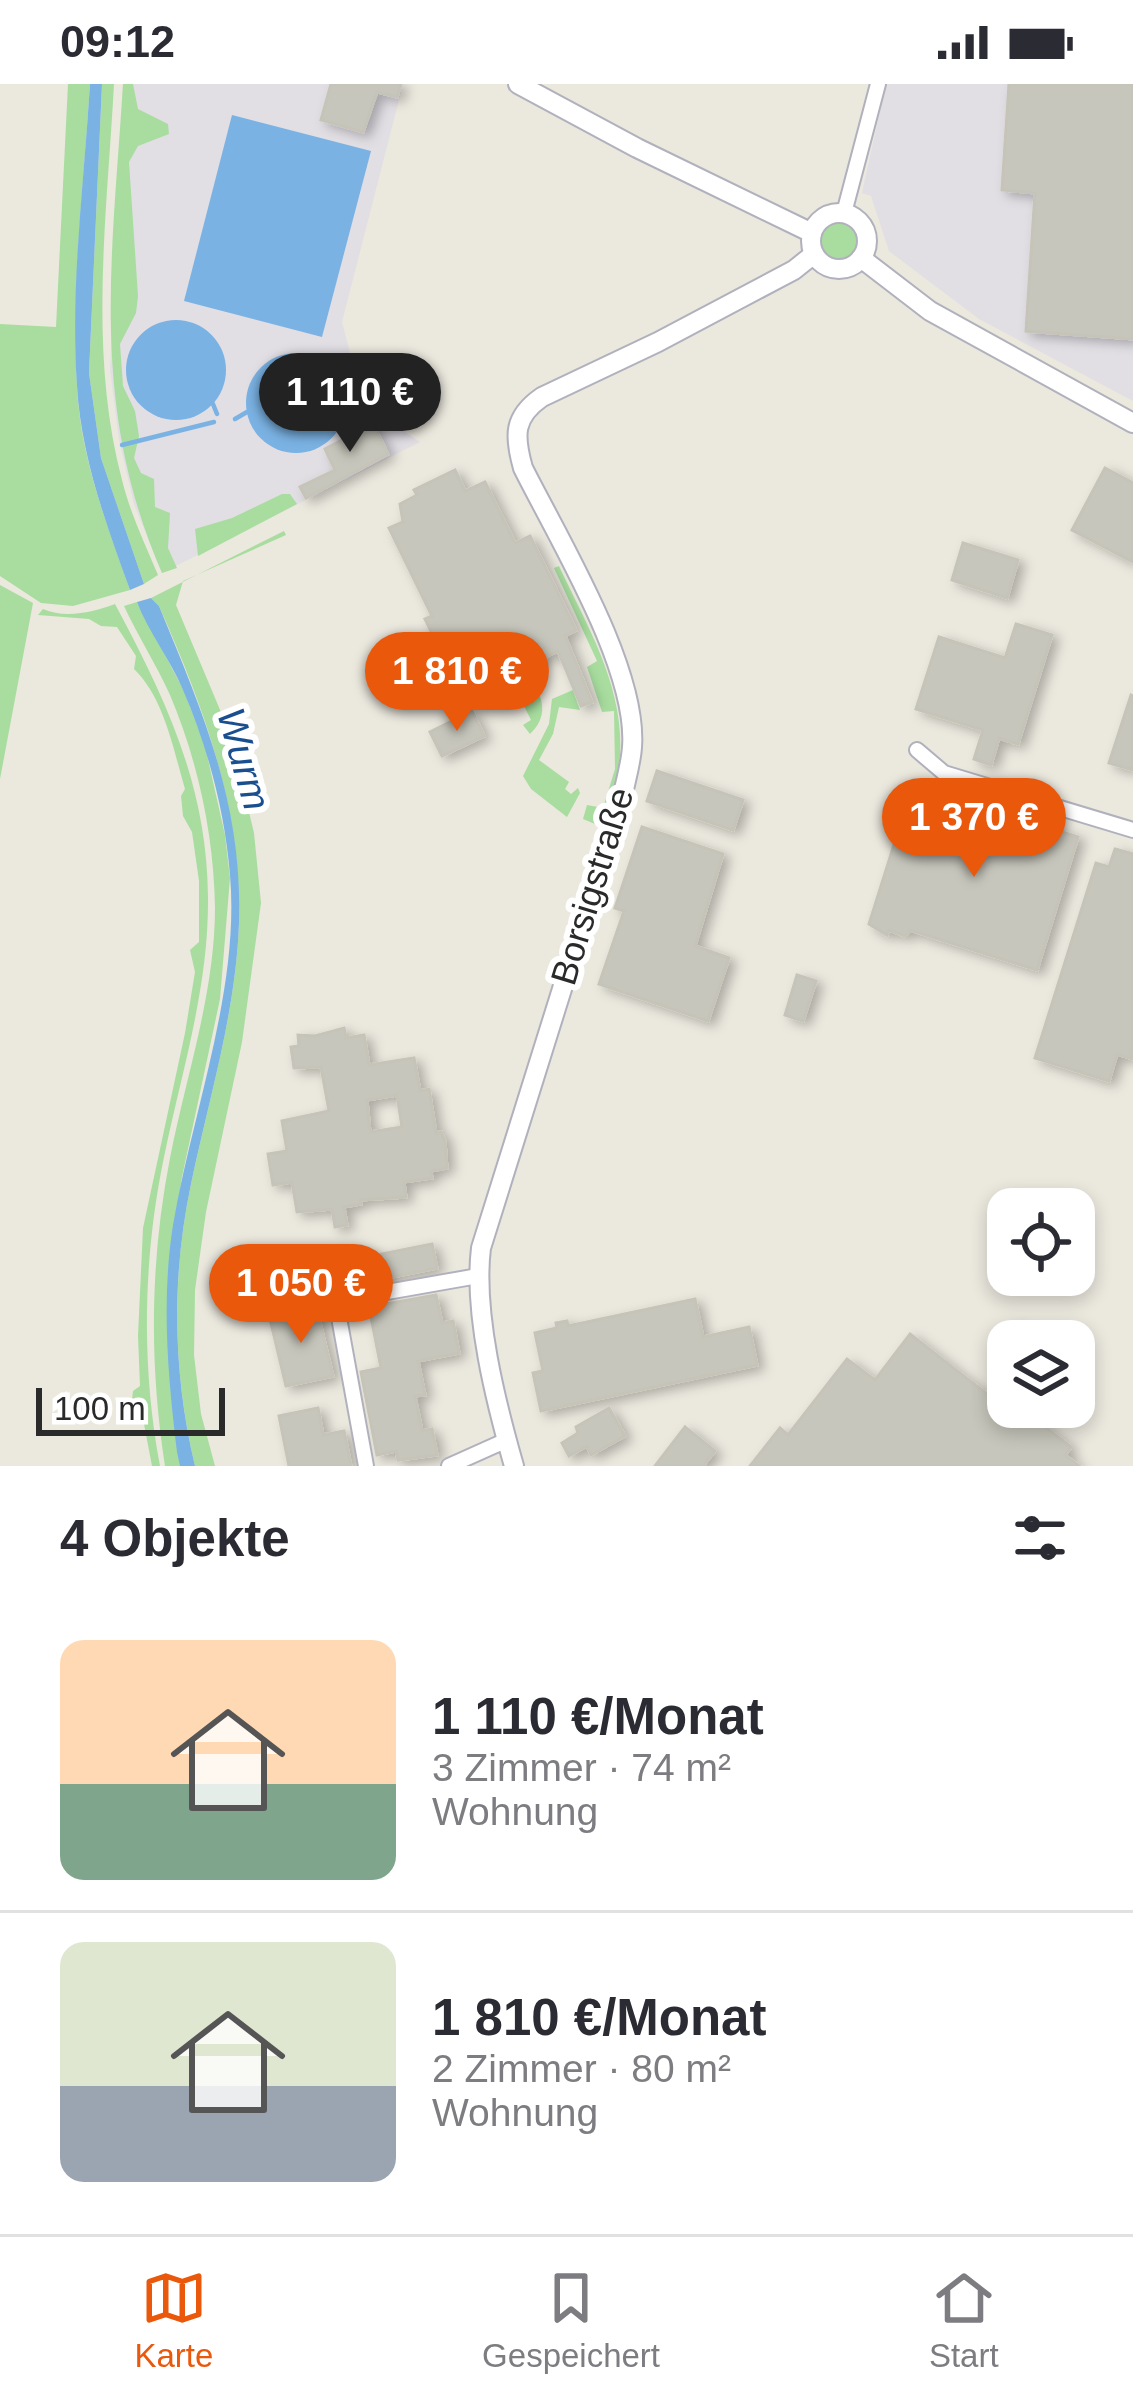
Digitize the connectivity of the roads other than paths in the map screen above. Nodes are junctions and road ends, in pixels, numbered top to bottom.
1 (518, 84) edge
2 (878, 84) edge
3 (844, 213) junction
4 (812, 233) junction
5 (814, 254) junction
6 (861, 258) junction
7 (1133, 423) edge
8 (917, 750) dead end
9 (1133, 830) edge
10 (478, 1276) junction
11 (507, 1440) junction
12 (366, 1466) edge
13 (448, 1466) edge
14 (514, 1466) edge

1 - 4 street
2 - 3 street
3 - 4 street
3 - 6 street
4 - 5 street
5 - 6 street
5 - 10 street, Borsigstraße
6 - 7 street
8 - 9 street
10 - 11 street, Borsigstraße
10 - 12 street
11 - 13 street
11 - 14 street, Borsigstraße

